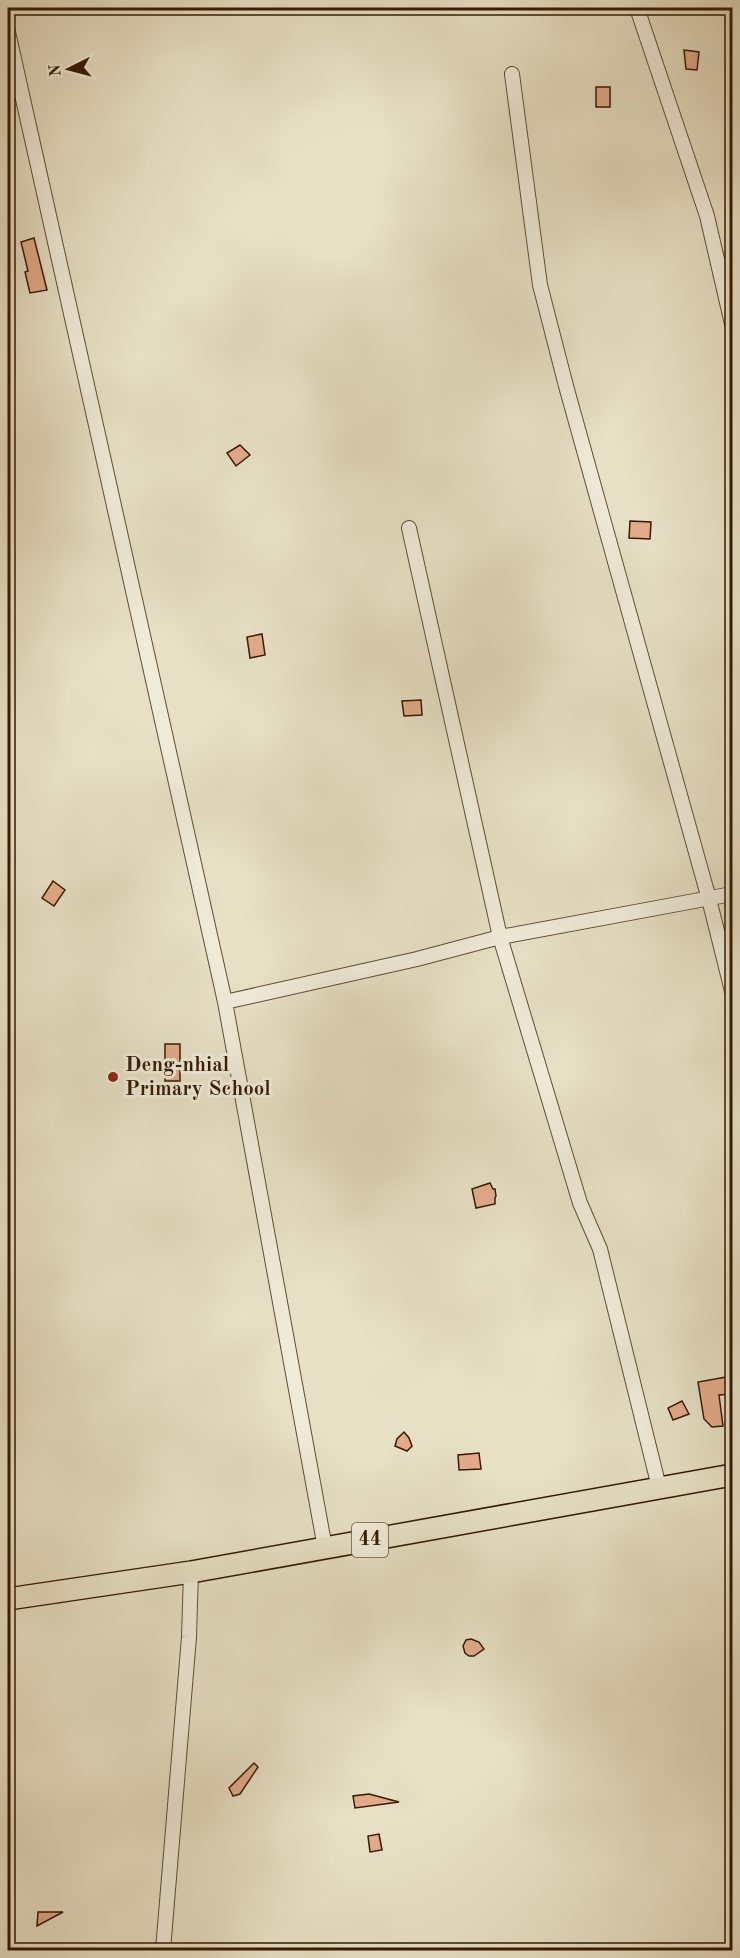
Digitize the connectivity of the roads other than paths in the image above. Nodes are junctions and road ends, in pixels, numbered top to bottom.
1 (637, 8) edge
2 (8, 32) edge
3 (512, 74) dead end
4 (732, 324) edge
5 (409, 528) dead end
6 (732, 894) edge
7 (709, 899) junction
8 (500, 938) junction
9 (732, 991) edge
10 (225, 1002) junction
11 (732, 1475) edge
12 (659, 1487) junction
13 (325, 1548) junction
14 (191, 1572) junction
15 (8, 1599) edge
16 (163, 1950) edge

1 - 4 street
2 - 10 street
3 - 7 street
5 - 8 street
6 - 7 street
7 - 8 street
7 - 9 street
8 - 10 street
8 - 12 street
10 - 13 street
11 - 12 main road, 44
12 - 13 main road, 44
13 - 14 main road, 44
14 - 15 main road, 44
14 - 16 street

